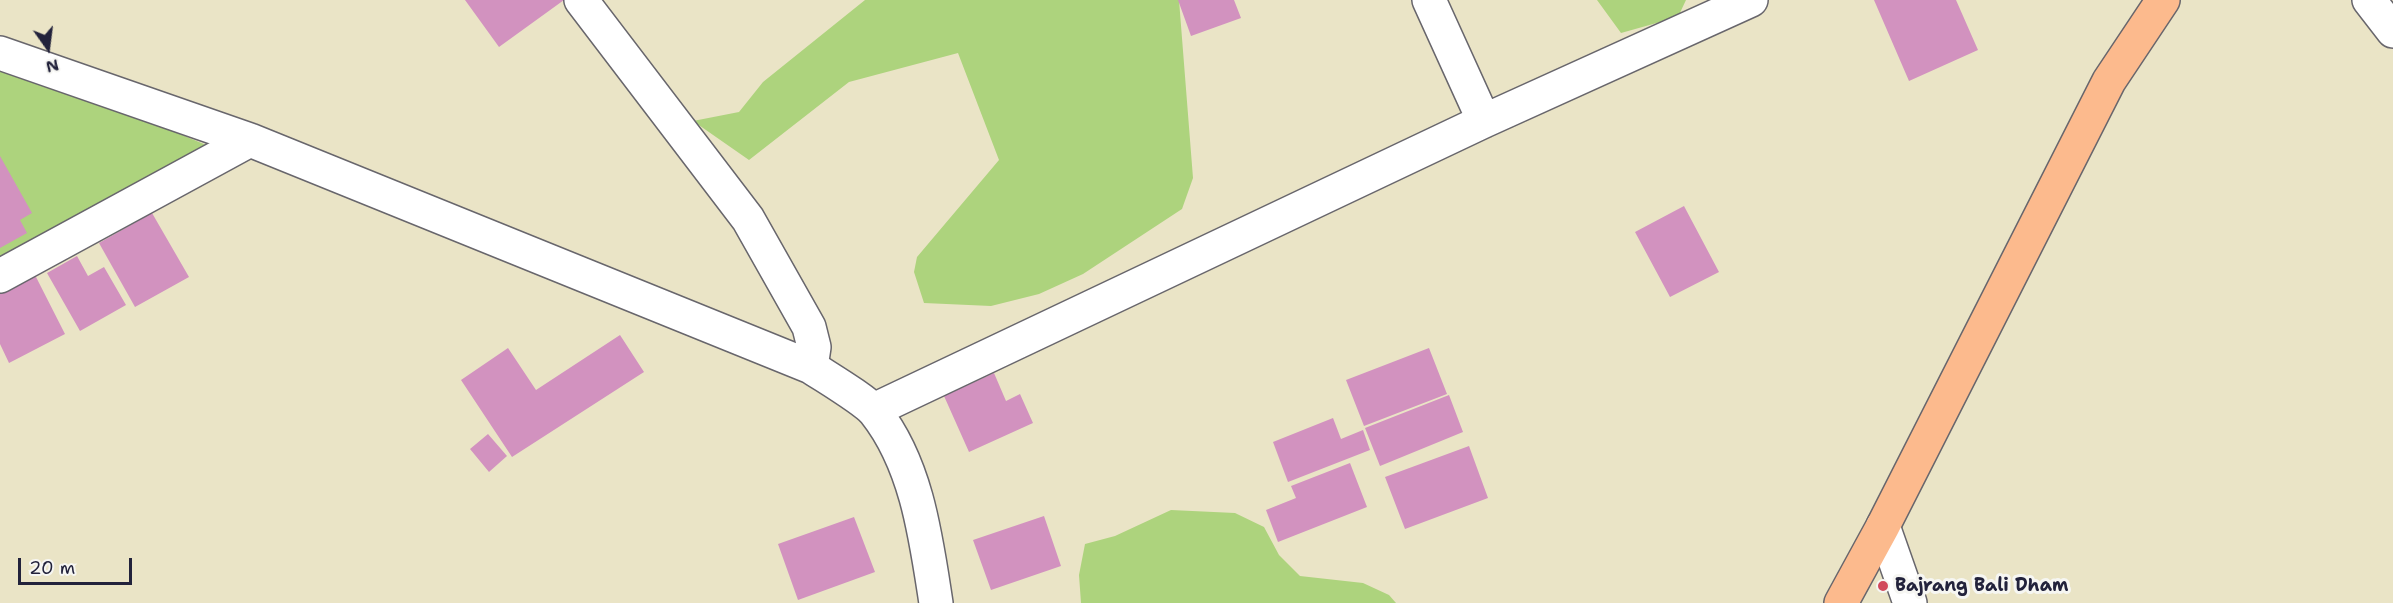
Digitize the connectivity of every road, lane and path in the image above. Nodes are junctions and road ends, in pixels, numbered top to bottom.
1 (581, 0) edge
2 (1429, 0) edge
3 (1751, 0) edge
4 (2163, 0) edge
5 (2369, 0) edge
6 (2393, 31) edge
7 (3, 56) edge
8 (1484, 121) junction
9 (250, 140) junction
10 (0, 276) edge
11 (811, 367) junction
12 (874, 410) junction
13 (1883, 526) junction
14 (936, 603) edge
15 (1841, 603) edge
16 (1910, 603) edge

1 - 11 street
2 - 8 street
3 - 8 street
4 - 13 main road
5 - 6 street
7 - 9 street
8 - 12 street
9 - 10 street
9 - 11 street
11 - 12 street
12 - 14 street
13 - 15 main road
13 - 16 street

